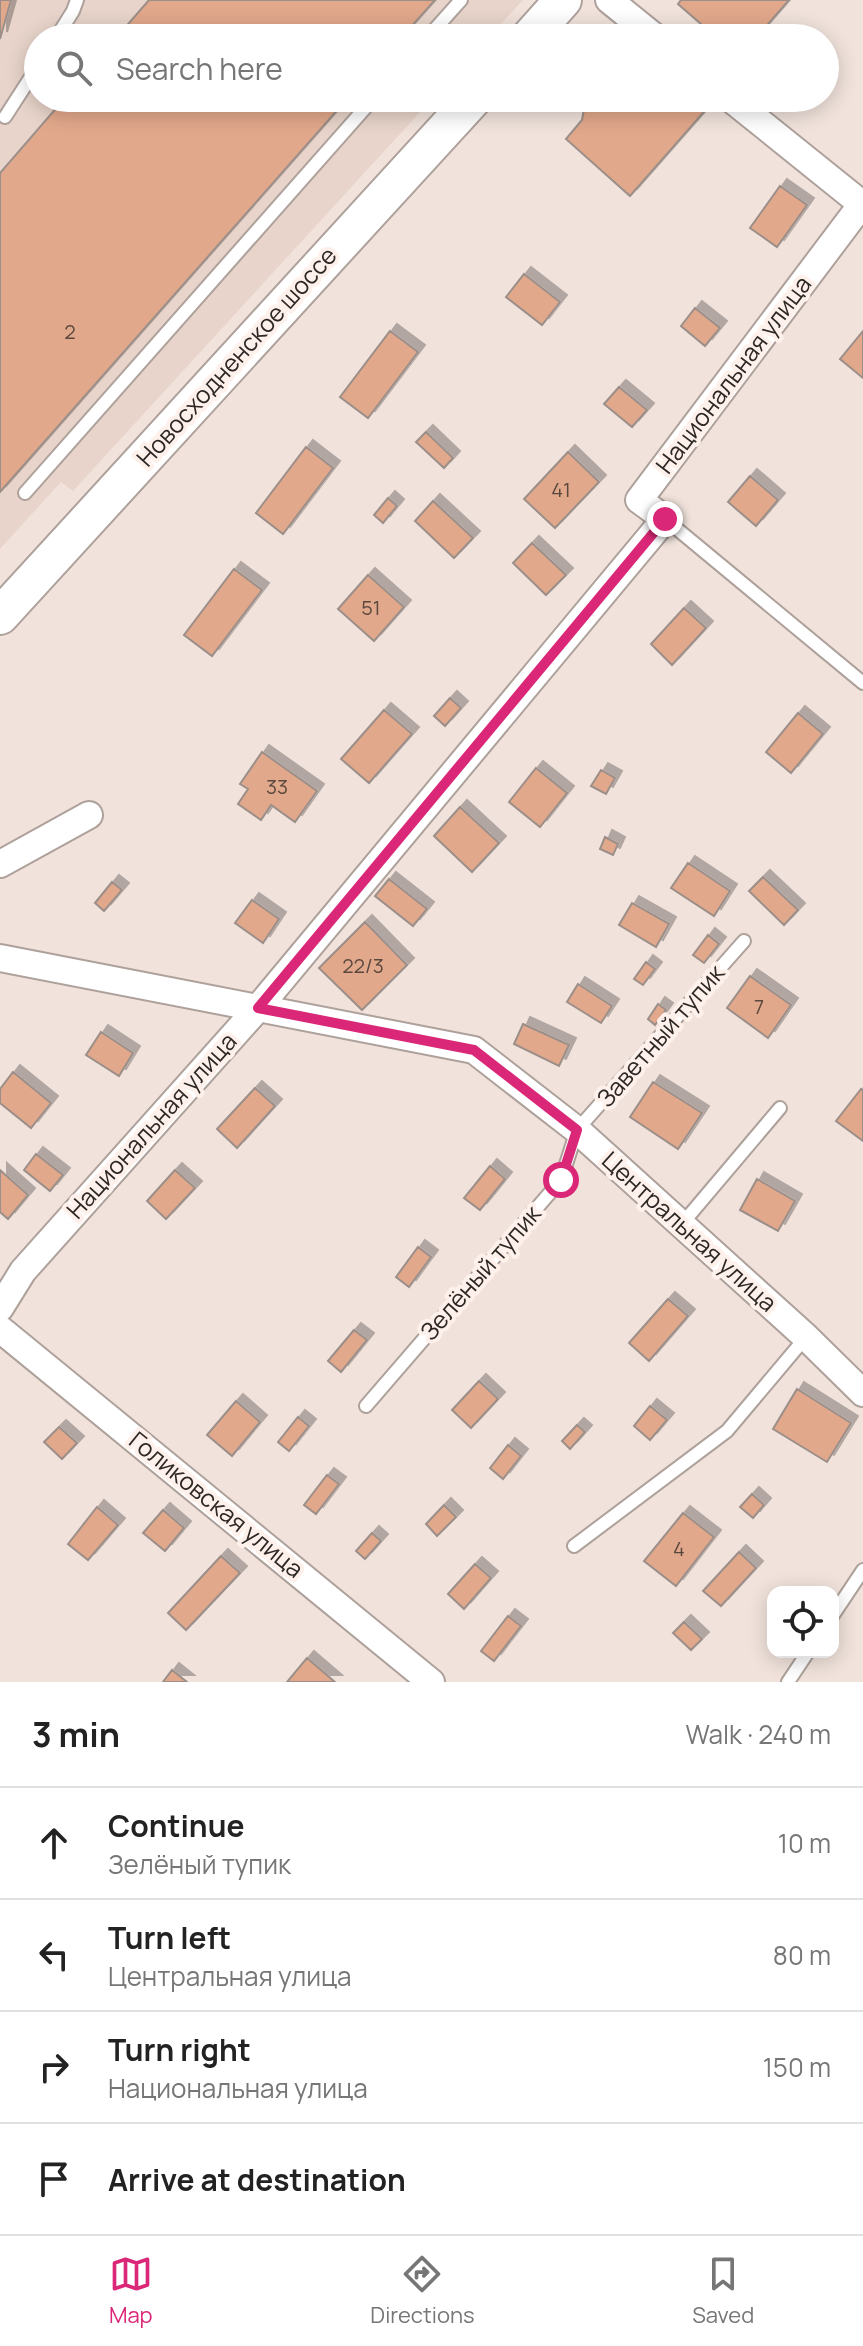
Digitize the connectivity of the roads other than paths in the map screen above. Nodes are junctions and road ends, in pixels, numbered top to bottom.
1 (77, 0) edge
2 (461, 0) edge
3 (563, 0) edge
4 (609, 0) edge
5 (65, 24) edge
6 (440, 24) edge
7 (542, 24) edge
8 (639, 24) edge
9 (24, 88) edge
10 (362, 112) edge
11 (461, 112) edge
12 (747, 112) edge
13 (5, 117) dead end
14 (862, 204) edge
15 (25, 493) dead end
16 (665, 519) junction
17 (0, 616) edge
18 (863, 683) edge
19 (89, 815) dead end
20 (0, 864) edge
21 (744, 941) dead end
22 (0, 958) edge
23 (258, 1008) junction
24 (780, 1108) dead end
25 (577, 1130) junction
26 (682, 1224) junction
27 (0, 1308) edge
28 (0, 1329) edge
29 (806, 1337) junction
30 (863, 1393) edge
31 (366, 1406) dead end
32 (574, 1546) dead end
33 (863, 1570) edge
34 (839, 1606) edge
35 (804, 1658) edge
36 (431, 1682) edge
37 (788, 1682) edge

1 - 5 lane
2 - 6 lane
3 - 7 main road
4 - 8 street
9 - 13 lane
10 - 15 lane
11 - 17 main road, Новосходненское шоссе
12 - 14 street
14 - 16 street, Национальная улица
16 - 18 lane
16 - 23 street, Национальная улица
19 - 20 street
21 - 25 lane, Заветный тупик
22 - 23 street, Центральная улица
23 - 25 street, Центральная улица
23 - 27 street, Национальная улица
24 - 26 lane
25 - 26 street, Центральная улица
25 - 31 lane, Зелёный тупик
26 - 29 street, Центральная улица
28 - 36 street, Голиковская улица
29 - 30 street, Центральная улица
29 - 32 lane
33 - 34 lane
35 - 37 lane

